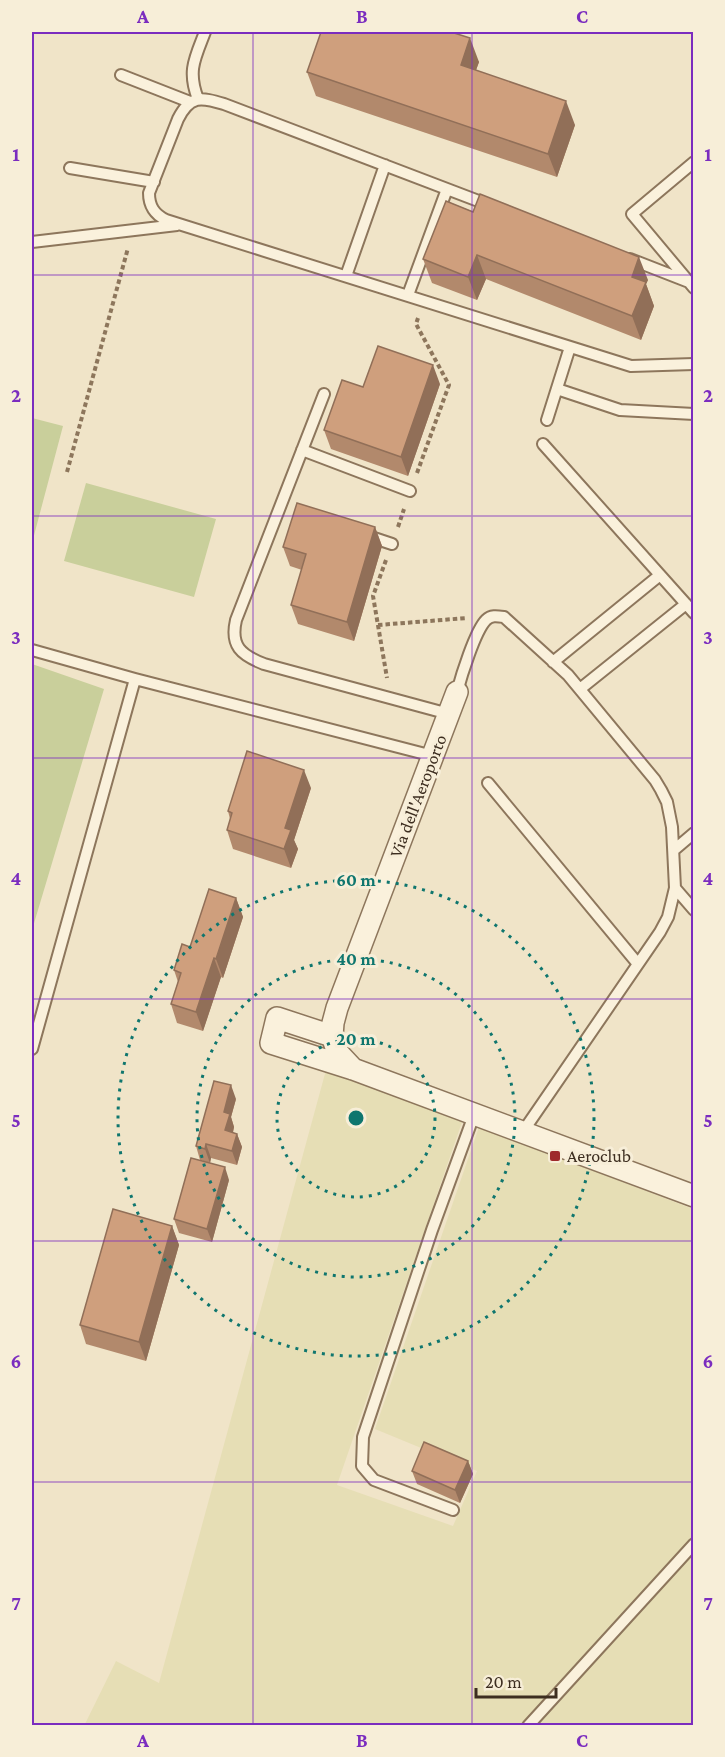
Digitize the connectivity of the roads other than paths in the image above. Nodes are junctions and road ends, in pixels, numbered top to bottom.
1 (205, 32) edge
2 (121, 75) dead end
3 (194, 100) junction
4 (693, 162) edge
5 (386, 165) junction
6 (70, 168) dead end
7 (154, 182) junction
8 (447, 189) junction
9 (501, 210) edge
10 (183, 225) junction
11 (32, 242) edge
12 (622, 256) edge
13 (346, 276) junction
14 (691, 285) edge
15 (408, 295) junction
16 (570, 347) junction
17 (693, 364) edge
18 (557, 389) junction
19 (324, 394) dead end
20 (693, 414) edge
21 (547, 420) dead end
22 (543, 444) dead end
23 (302, 450) junction
24 (410, 491) dead end
25 (356, 531) edge
26 (392, 544) dead end
27 (660, 575) junction
28 (690, 608) edge
29 (32, 650) edge
30 (553, 662) junction
31 (135, 679) junction
32 (580, 689) junction
33 (457, 692) joint
34 (449, 714) junction
35 (433, 756) junction
36 (488, 783) dead end
37 (693, 833) edge
38 (674, 850) junction
39 (675, 888) junction
40 (693, 910) edge
41 (638, 964) junction
42 (332, 1036) junction
43 (32, 1048) edge
44 (353, 1069) junction
45 (474, 1115) junction
46 (522, 1133) junction
47 (693, 1196) edge
48 (453, 1510) dead end
49 (693, 1544) edge
50 (528, 1725) edge

1 - 3 lane
2 - 3 lane
3 - 5 lane
3 - 7 lane
4 - 14 lane
5 - 8 lane
5 - 13 lane
6 - 7 lane
7 - 10 lane
8 - 9 lane
8 - 15 lane
10 - 11 lane
10 - 13 lane
12 - 14 lane
13 - 15 lane
15 - 16 lane
16 - 17 lane
16 - 18 lane
18 - 20 lane
18 - 21 lane
19 - 23 lane
22 - 27 lane
23 - 24 lane
23 - 34 lane
25 - 26 lane
27 - 28 lane
27 - 30 lane
28 - 32 lane
29 - 31 lane
30 - 32 lane
30 - 33 lane
31 - 35 lane
31 - 43 lane
32 - 38 lane
33 - 34 street, Via dell'Aeroporto
34 - 35 street, Via dell'Aeroporto
35 - 42 street, Via dell'Aeroporto
36 - 41 lane
37 - 38 lane
38 - 39 lane
39 - 40 lane
39 - 41 lane
41 - 46 lane
42 - 44 street
42 - 44 street
44 - 45 street
45 - 46 street
45 - 48 lane
46 - 47 street
49 - 50 lane

